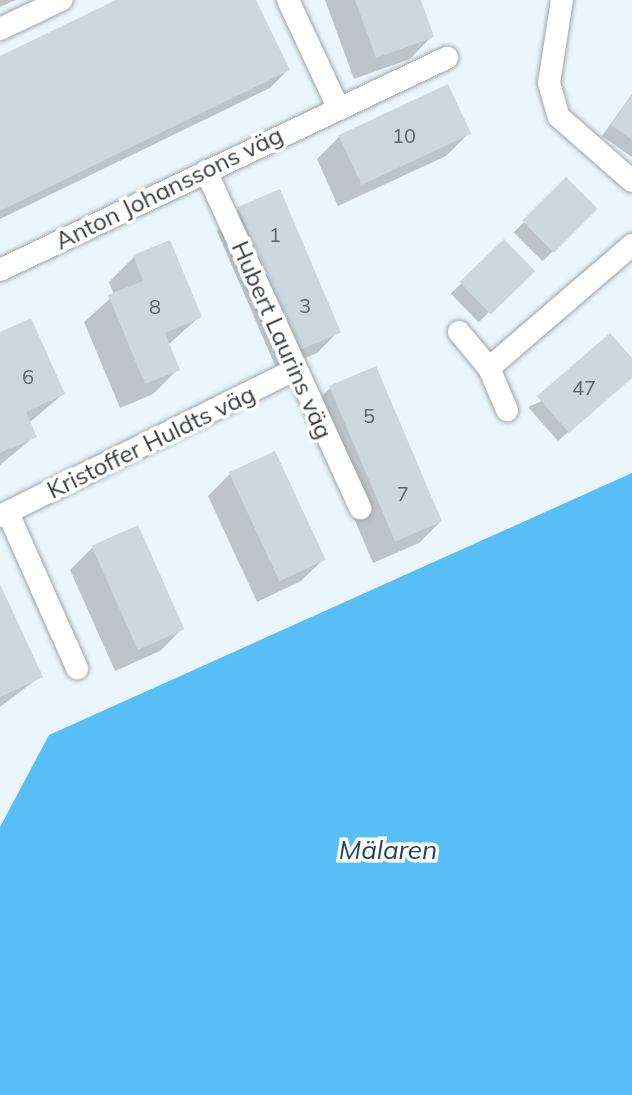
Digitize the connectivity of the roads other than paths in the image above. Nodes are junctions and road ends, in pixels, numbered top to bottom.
1 (61, 0) edge
2 (288, 0) edge
3 (562, 0) edge
4 (0, 29) edge
5 (447, 58) dead end
6 (337, 105) junction
7 (206, 171) junction
8 (632, 181) edge
9 (632, 245) edge
10 (0, 270) edge
11 (459, 332) dead end
12 (489, 368) junction
13 (294, 370) junction
14 (507, 410) dead end
15 (360, 508) dead end
16 (4, 515) edge
17 (77, 668) dead end

1 - 4 street
2 - 6 street
3 - 8 street
5 - 6 street, Anton Johanssons väg
6 - 7 street, Anton Johanssons väg
7 - 10 street, Anton Johanssons väg
7 - 13 street, Hubert Laurins väg
9 - 12 street
11 - 12 street
12 - 14 street
13 - 15 street, Hubert Laurins väg
13 - 16 street, Kristoffer Huldts väg
16 - 17 street, Kristoffer Huldts väg

